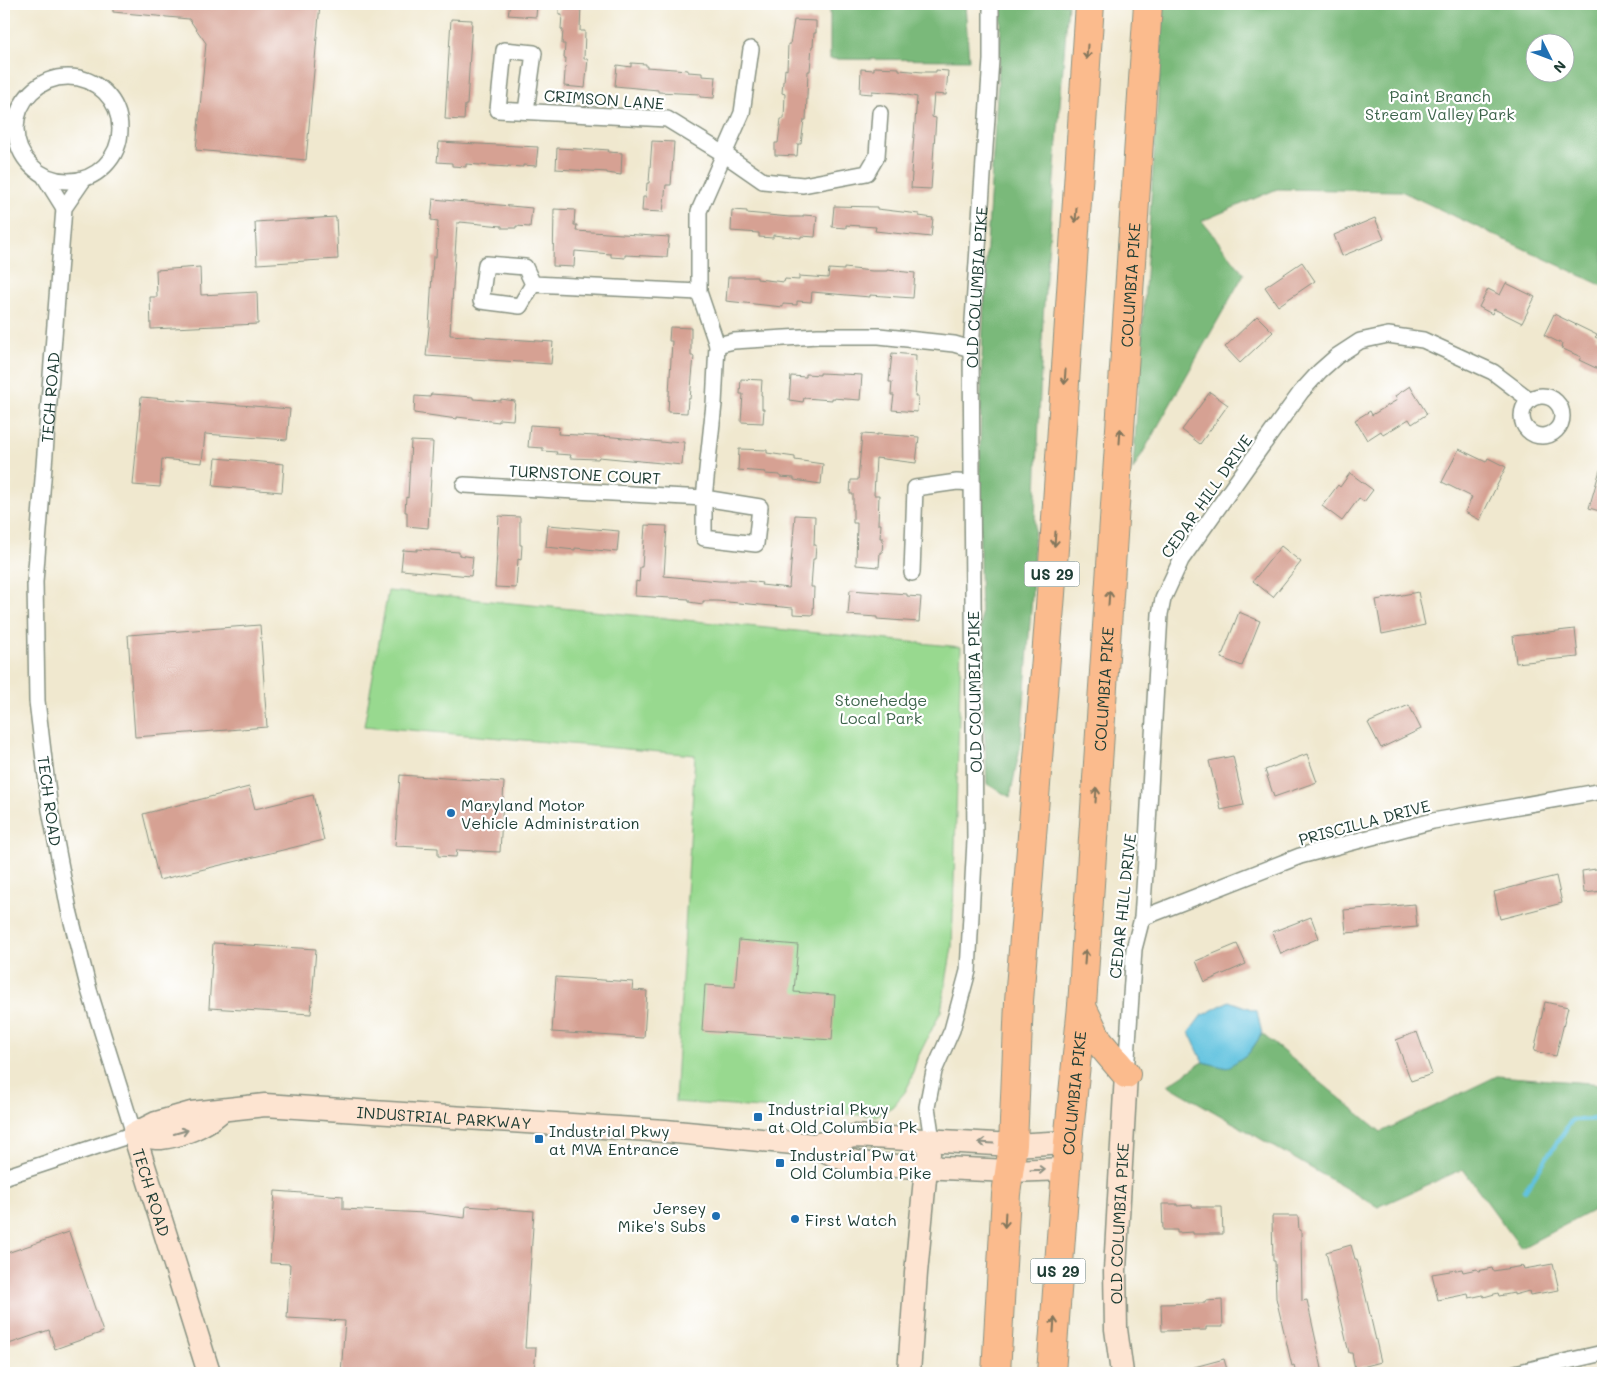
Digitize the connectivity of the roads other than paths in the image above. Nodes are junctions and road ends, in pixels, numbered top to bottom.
1 (991, 4) edge
2 (1090, 4) edge
3 (1148, 4) edge
4 (751, 49) dead end
5 (526, 112) dead end
6 (880, 113) dead end
7 (724, 154) junction
8 (44, 176) junction
9 (84, 180) junction
10 (64, 208) junction
11 (533, 284) dead end
12 (698, 292) junction
13 (717, 344) junction
14 (971, 349) junction
15 (1530, 400) dead end
16 (971, 483) junction
17 (464, 485) dead end
18 (912, 573) dead end
19 (1603, 791) edge
20 (1142, 918) junction
21 (1082, 1006) junction
22 (1126, 1074) junction
23 (134, 1134) junction
24 (932, 1140) junction
25 (1068, 1142) junction
26 (814, 1145) junction
27 (1013, 1145) junction
28 (926, 1168) junction
29 (1066, 1169) junction
30 (1009, 1171) junction
31 (4, 1176) edge
32 (1603, 1353) edge
33 (209, 1373) edge
34 (909, 1373) edge
35 (996, 1373) edge
36 (1051, 1373) edge
37 (1122, 1373) edge
38 (1515, 1373) edge

1 - 14 street, OLD COLUMBIA PIKE
2 -> 27 highway, US 29
21 -> 3 highway, COLUMBIA PIKE / US 29
4 - 7 street
5 - 7 street, CRIMSON LANE
6 - 7 street, CRIMSON LANE
7 - 12 street
8 - 9 street
8 - 9 street
8 - 10 street
9 - 10 street
10 - 23 street, TECH ROAD
11 - 12 street
12 - 13 street
13 - 14 street
13 - 17 street, TURNSTONE COURT
14 - 16 street, OLD COLUMBIA PIKE
15 - 20 street, CEDAR HILL DRIVE
16 - 18 street
16 - 24 street, OLD COLUMBIA PIKE
19 - 20 street, PRISCILLA DRIVE
20 - 22 street, CEDAR HILL DRIVE
21 - 22 highway
21 - 25 highway, COLUMBIA PIKE / US 29
22 - 37 street, OLD COLUMBIA PIKE
23 - 26 street, INDUSTRIAL PARKWAY
23 - 31 street, INDUSTRIAL PARKWAY
23 - 33 street, TECH ROAD
24 - 26 street, INDUSTRIAL PARKWAY
27 -> 24 street, INDUSTRIAL PARKWAY
24 - 28 street, OLD COLUMBIA PIKE
25 - 27 street, INDUSTRIAL PARKWAY
25 - 29 highway, COLUMBIA PIKE / US 29
26 - 28 street, INDUSTRIAL PARKWAY
27 - 30 highway, US 29
28 - 30 street, INDUSTRIAL PARKWAY
28 - 34 street, OLD COLUMBIA PIKE
30 -> 29 street, INDUSTRIAL PARKWAY
36 -> 29 highway, COLUMBIA PIKE / US 29
30 -> 35 highway, US 29
32 - 38 street

